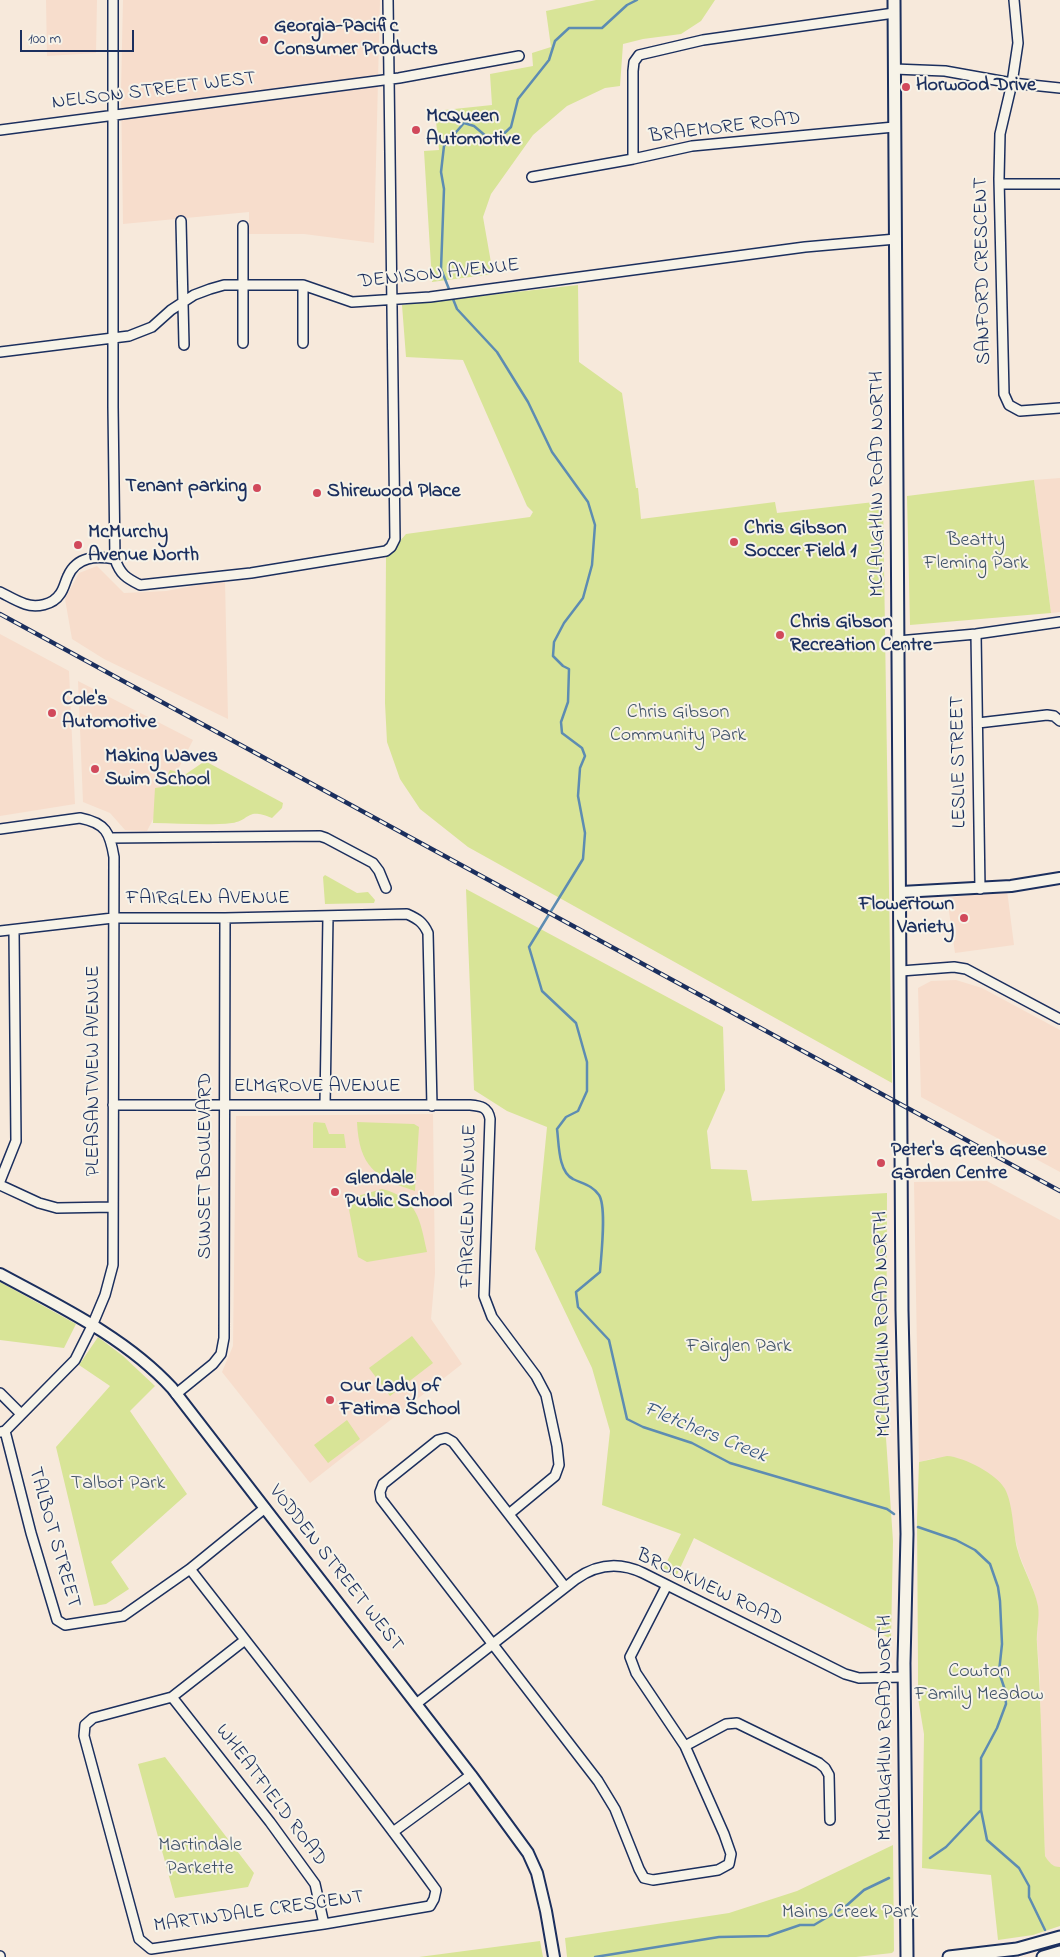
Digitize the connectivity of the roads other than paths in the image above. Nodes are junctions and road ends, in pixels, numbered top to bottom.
1 (113, 0) edge
2 (388, 0) edge
3 (894, 0) edge
4 (1014, 0) edge
5 (894, 12) junction
6 (519, 56) dead end
7 (894, 69) junction
8 (390, 79) junction
9 (1012, 84) junction
10 (1060, 88) edge
11 (112, 116) junction
12 (894, 127) junction
13 (0, 130) edge
14 (633, 159) junction
15 (532, 177) dead end
16 (1000, 184) junction
17 (1060, 184) edge
18 (181, 221) dead end
19 (243, 226) dead end
20 (896, 238) junction
21 (243, 285) junction
22 (303, 285) junction
23 (392, 300) junction
24 (183, 302) junction
25 (112, 337) junction
26 (243, 343) dead end
27 (303, 343) dead end
28 (184, 345) dead end
29 (0, 352) edge
30 (1060, 408) edge
31 (115, 559) junction
32 (0, 592) edge
33 (1060, 622) edge
34 (976, 634) junction
35 (898, 641) junction
36 (1060, 721) edge
37 (978, 723) junction
38 (0, 829) edge
39 (110, 838) junction
40 (1060, 878) edge
41 (386, 888) dead end
42 (980, 889) junction
43 (901, 892) junction
44 (328, 916) junction
45 (113, 918) junction
46 (225, 918) junction
47 (14, 930) junction
48 (0, 931) edge
49 (901, 971) junction
50 (1060, 1019) edge
51 (224, 1104) junction
52 (113, 1105) junction
53 (325, 1105) junction
54 (432, 1106) junction
55 (0, 1183) edge
56 (113, 1207) junction
57 (0, 1274) edge
58 (92, 1326) junction
59 (0, 1393) edge
60 (176, 1394) junction
61 (21, 1414) junction
62 (3, 1431) edge
63 (265, 1508) junction
64 (510, 1514) junction
65 (190, 1569) junction
66 (667, 1585) junction
67 (565, 1587) junction
68 (245, 1640) junction
69 (492, 1644) junction
70 (904, 1677) junction
71 (172, 1697) junction
72 (416, 1704) junction
73 (685, 1746) junction
74 (471, 1775) junction
75 (830, 1820) dead end
76 (394, 1832) junction
77 (324, 1924) junction
78 (1060, 1937) edge
79 (1060, 1952) edge
80 (554, 1957) edge
81 (907, 1957) edge
82 (949, 1957) edge
83 (1043, 1957) edge

1 - 11 street
2 - 8 street
3 - 5 main road, MCLAUGHLIN ROAD NORTH
4 - 9 street, SANFORD CRESCENT
5 - 7 main road, MCLAUGHLIN ROAD NORTH
5 - 14 street
6 - 8 street, NELSON STREET WEST
7 - 9 street
7 - 12 main road, MCLAUGHLIN ROAD NORTH
8 - 11 street, NELSON STREET WEST
8 - 23 street
9 - 10 street
9 - 16 street, SANFORD CRESCENT
11 - 13 street, NELSON STREET WEST
11 - 25 street
12 - 14 street, BRAEMORE ROAD
12 - 20 main road, MCLAUGHLIN ROAD NORTH
14 - 15 street, BRAEMORE ROAD
16 - 17 street
16 - 30 street, SANFORD CRESCENT
18 - 24 street
19 - 21 street
20 - 23 street, DENISON AVENUE
20 - 35 main road, MCLAUGHLIN ROAD NORTH
21 - 22 street, DENISON AVENUE
21 - 24 street, DENISON AVENUE
21 - 26 street
22 - 23 street, DENISON AVENUE
22 - 27 street
23 - 31 street
24 - 25 street, DENISON AVENUE
24 - 28 street
25 - 29 street, DENISON AVENUE
25 - 31 street
31 - 32 street
33 - 34 street
34 - 35 street
34 - 37 street, LESLIE STREET
35 - 43 main road, MCLAUGHLIN ROAD NORTH
36 - 37 street
37 - 42 street, LESLIE STREET
38 - 39 street
39 - 41 street
39 - 45 street, PLEASANTVIEW AVENUE
40 - 42 street
42 - 43 street
43 - 49 main road, MCLAUGHLIN ROAD NORTH
44 - 46 street, FAIRGLEN AVENUE
44 - 53 street
44 - 54 street, FAIRGLEN AVENUE
45 - 46 street, FAIRGLEN AVENUE
45 - 47 street, FAIRGLEN AVENUE
45 - 52 street, PLEASANTVIEW AVENUE
46 - 51 street, SUNSET BOULEVARD
47 - 48 street, FAIRGLEN AVENUE
47 - 55 street
49 - 50 street
49 - 70 main road, MCLAUGHLIN ROAD NORTH
51 - 52 street, ELMGROVE AVENUE
51 - 53 street, ELMGROVE AVENUE
51 - 60 street, SUNSET BOULEVARD
52 - 56 street, PLEASANTVIEW AVENUE
53 - 54 street, ELMGROVE AVENUE
54 - 64 street, FAIRGLEN AVENUE
55 - 56 street
56 - 58 street, PLEASANTVIEW AVENUE
57 - 58 street, VODDEN STREET WEST
58 - 60 street, VODDEN STREET WEST
58 - 61 street, PLEASANTVIEW AVENUE
59 - 61 street
60 - 63 street, VODDEN STREET WEST
61 - 62 street, PLEASANTVIEW AVENUE
62 - 65 street, TALBOT STREET
63 - 65 street, TALBOT STREET
63 - 72 street, VODDEN STREET WEST
64 - 67 street
64 - 69 street
65 - 68 street, MARTINDALE CRESCENT
66 - 67 street, BROOKVIEW ROAD
66 - 70 street, BROOKVIEW ROAD
66 - 73 street
67 - 69 street, BROOKVIEW ROAD
68 - 71 street, MARTINDALE CRESCENT
68 - 76 street, MARTINDALE CRESCENT
69 - 72 street, BROOKVIEW ROAD
69 - 73 street
70 - 81 main road, MCLAUGHLIN ROAD NORTH
71 - 77 street, WHEATFIELD ROAD
71 - 77 street, MARTINDALE CRESCENT
72 - 74 street, VODDEN STREET WEST
73 - 75 street
74 - 76 street
74 - 80 street, VODDEN STREET WEST
76 - 77 street, MARTINDALE CRESCENT
78 - 82 main road
79 - 83 main road

